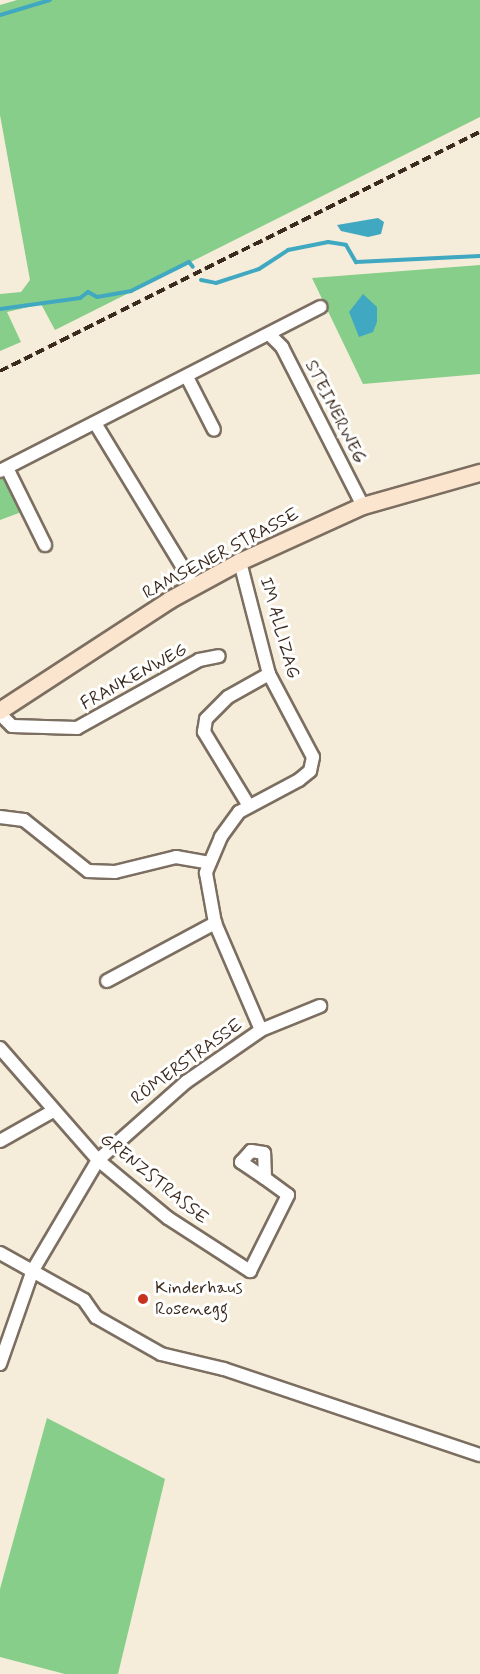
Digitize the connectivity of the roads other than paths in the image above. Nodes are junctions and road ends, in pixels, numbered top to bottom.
1 (320, 307) dead end
2 (271, 336) junction
3 (187, 377) junction
4 (94, 423) junction
5 (214, 430) dead end
6 (3, 469) edge
7 (480, 473) edge
8 (363, 506) junction
9 (45, 545) dead end
10 (240, 562) junction
11 (194, 586) junction
12 (219, 656) dead end
13 (269, 674) junction
14 (0, 713) edge
15 (244, 809) junction
16 (0, 817) edge
17 (209, 864) junction
18 (215, 923) junction
19 (106, 981) dead end
20 (320, 1006) dead end
21 (261, 1030) junction
22 (0, 1048) edge
23 (53, 1110) junction
24 (0, 1141) edge
25 (98, 1160) junction
26 (264, 1178) dead end
27 (0, 1253) edge
28 (33, 1270) junction
29 (0, 1364) edge
30 (480, 1455) edge

1 - 2 street
2 - 3 street
2 - 8 street, STEINERWEG
3 - 4 street
3 - 5 street
4 - 6 street
4 - 11 street
6 - 9 street
7 - 8 main road, RAMSENER STRASSE
8 - 10 main road, RAMSENER STRASSE
10 - 11 main road, RAMSENER STRASSE
10 - 13 street, IM ALLIZAG
11 - 14 main road, RAMSENER STRASSE
12 - 14 street, FRANKENWEG
13 - 15 street
13 - 15 street, IM ALLIZAG
15 - 17 street
16 - 17 street
17 - 18 street
18 - 19 street
18 - 21 street
20 - 21 street, RÖMERSTRASSE
21 - 25 street, RÖMERSTRASSE
22 - 23 street, GRENZSTRASSE
23 - 24 street
23 - 25 street, GRENZSTRASSE
25 - 26 street, GRENZSTRASSE
25 - 28 street, RÖMERSTRASSE
27 - 28 street
28 - 29 street, RÖMERSTRASSE
28 - 30 street

